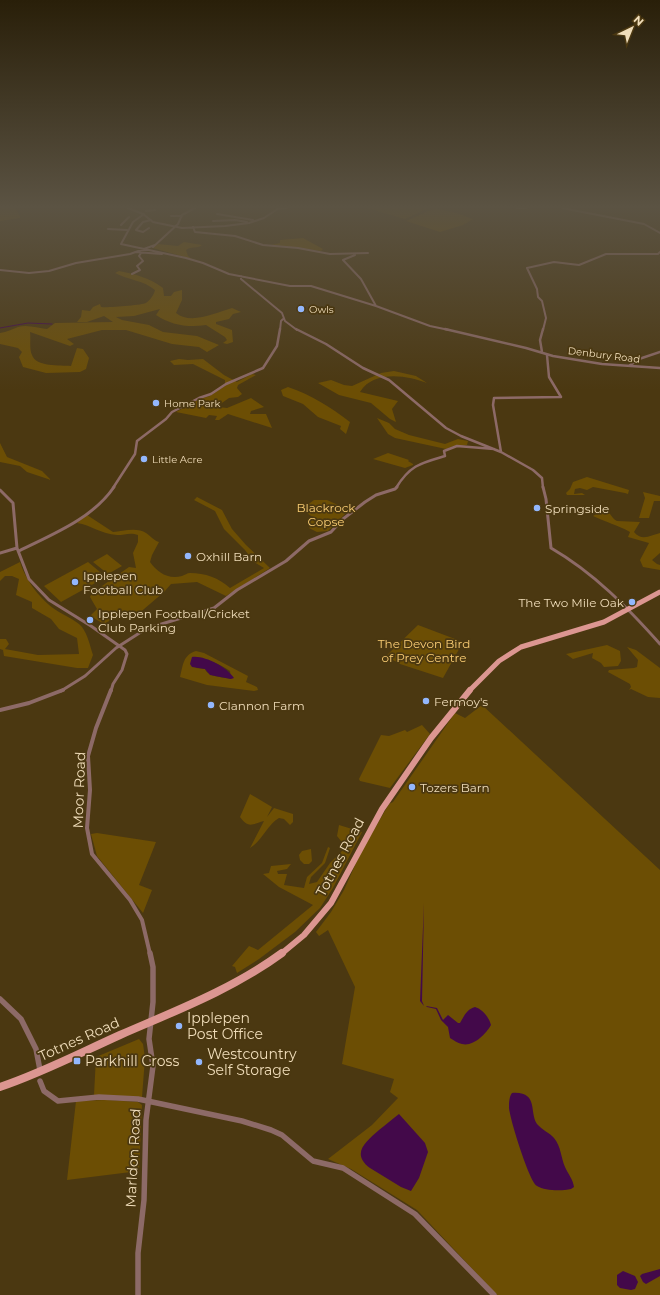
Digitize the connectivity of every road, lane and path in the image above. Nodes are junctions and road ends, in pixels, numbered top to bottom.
1 (58, 268) edge
2 (139, 268) edge
3 (215, 268) edge
4 (351, 268) edge
5 (527, 268) edge
6 (0, 270) edge
7 (132, 274) dead end
8 (241, 276) junction
9 (376, 306) junction
10 (283, 319) junction
11 (542, 352) junction
12 (660, 352) edge
13 (547, 355) junction
14 (629, 366) junction
15 (660, 368) edge
16 (495, 449) junction
17 (501, 452) junction
18 (0, 490) edge
19 (18, 549) junction
20 (0, 553) edge
21 (660, 592) edge
22 (630, 609) junction
23 (660, 644) edge
24 (119, 646) junction
25 (0, 710) edge
26 (0, 999) edge
27 (150, 1023) junction
28 (40, 1071) junction
29 (40, 1081) dead end
30 (0, 1087) edge
31 (147, 1101) junction
32 (138, 1295) edge
33 (494, 1295) edge

1 - 6 street
2 - 7 street
3 - 8 street
4 - 9 street
5 - 11 street
8 - 9 street
8 - 10 street
9 - 11 street
10 - 16 street
10 - 19 street
11 - 13 street
12 - 14 street
13 - 14 street, Denbury Road
13 - 17 street
14 - 15 street, Denbury Road
16 - 17 street
16 - 24 street
17 - 22 street
18 - 19 street
19 - 20 street
19 - 24 street
21 - 22 main road, Totnes Road
22 - 23 street
22 - 27 main road, Totnes Road
24 - 25 street
24 - 27 street, Moor Road
26 - 28 street
27 - 28 main road, Totnes Road
27 - 31 street, Marldon Road
28 - 30 main road, Totnes Road
29 - 31 street
31 - 32 street, Marldon Road
31 - 33 street

